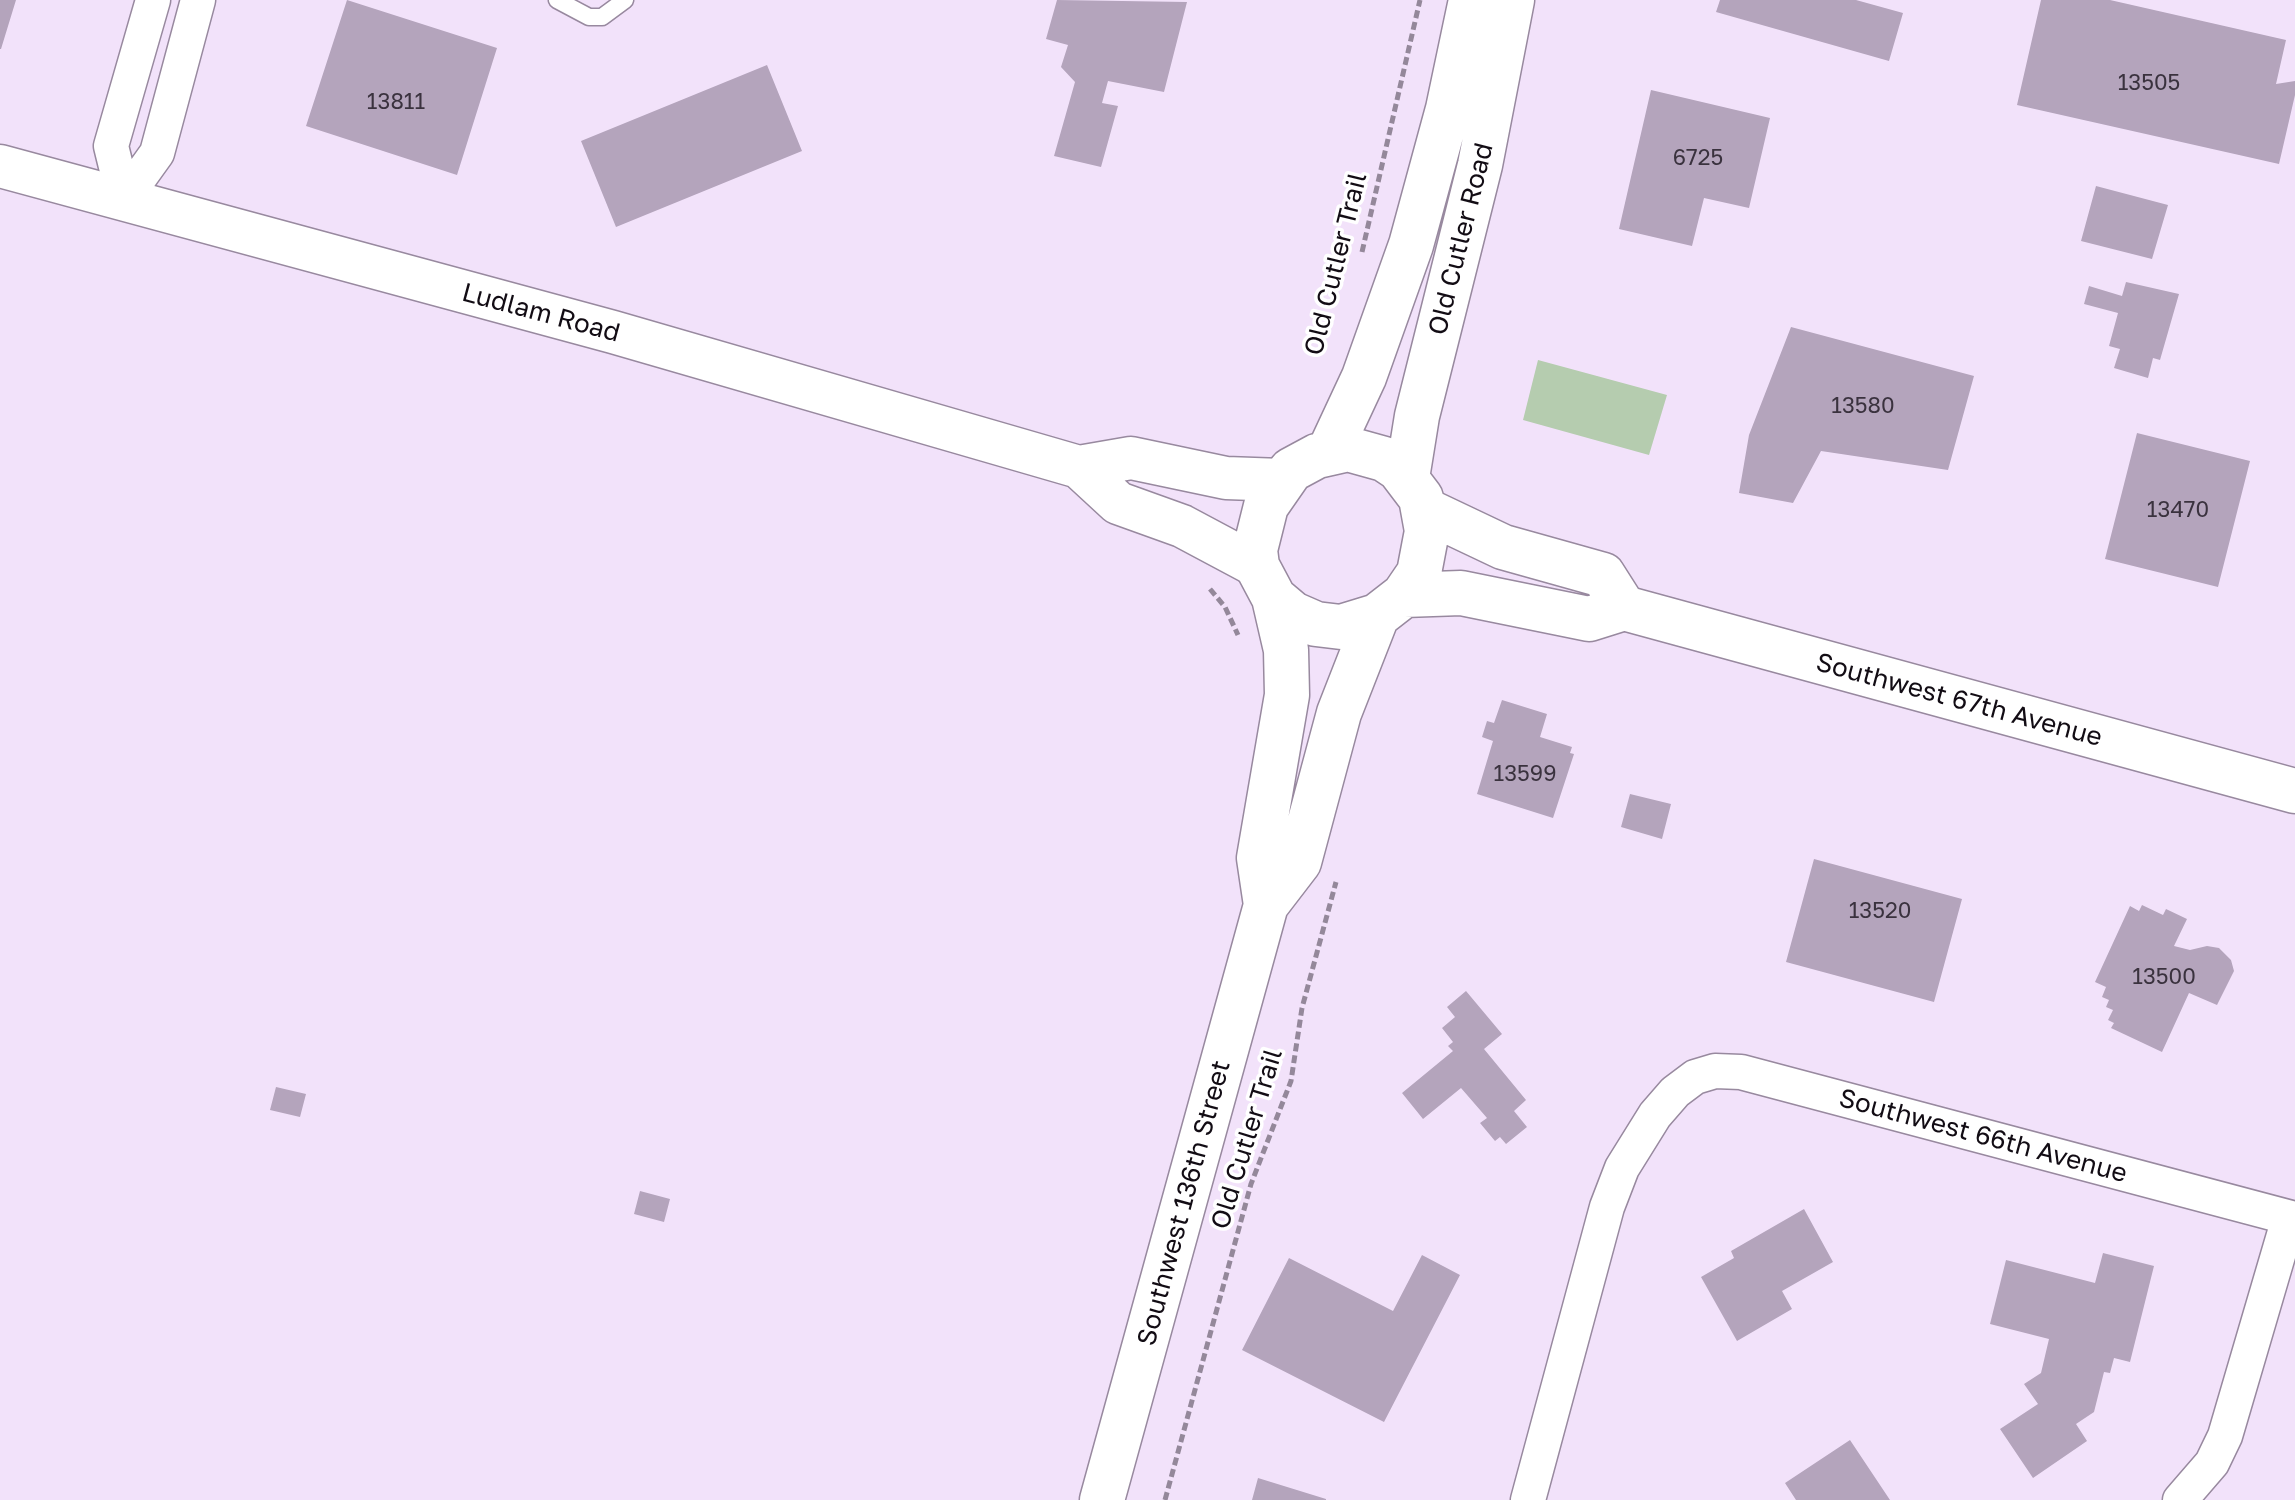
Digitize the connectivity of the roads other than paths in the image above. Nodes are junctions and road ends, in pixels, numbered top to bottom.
1 (153, 0) edge
2 (198, 0) edge
3 (557, 0) edge
4 (625, 0) edge
5 (1471, 0) edge
6 (1512, 0) edge
7 (0, 166) edge
8 (124, 199) junction
9 (1329, 452) junction
10 (1079, 467) junction
11 (1282, 480) junction
12 (1416, 494) junction
13 (1266, 582) junction
14 (1390, 606) junction
15 (1624, 608) junction
16 (2295, 791) edge
17 (1266, 905) junction
18 (2292, 1219) edge
19 (1102, 1500) edge
20 (1528, 1500) edge
21 (2180, 1500) edge

1 - 8 street
2 - 8 street
3 - 4 lane
5 - 9 main road, Old Cutler Road
6 - 12 main road, Old Cutler Road
7 - 8 street, Ludlam Road
8 - 10 street, Ludlam Road
9 - 11 main road
9 - 12 main road
10 - 11 street, Ludlam Road
10 - 13 street, Ludlam Road
11 - 13 main road
12 - 14 main road, Old Cutler Road
12 - 15 main road
13 - 14 main road
13 - 17 main road, Southwest 136th Street
14 - 15 main road
14 - 17 main road, Southwest 136th Street
15 - 16 main road, Southwest 67th Avenue
17 - 19 main road, Southwest 136th Street
18 - 20 street, Southwest 66th Avenue
18 - 21 street

